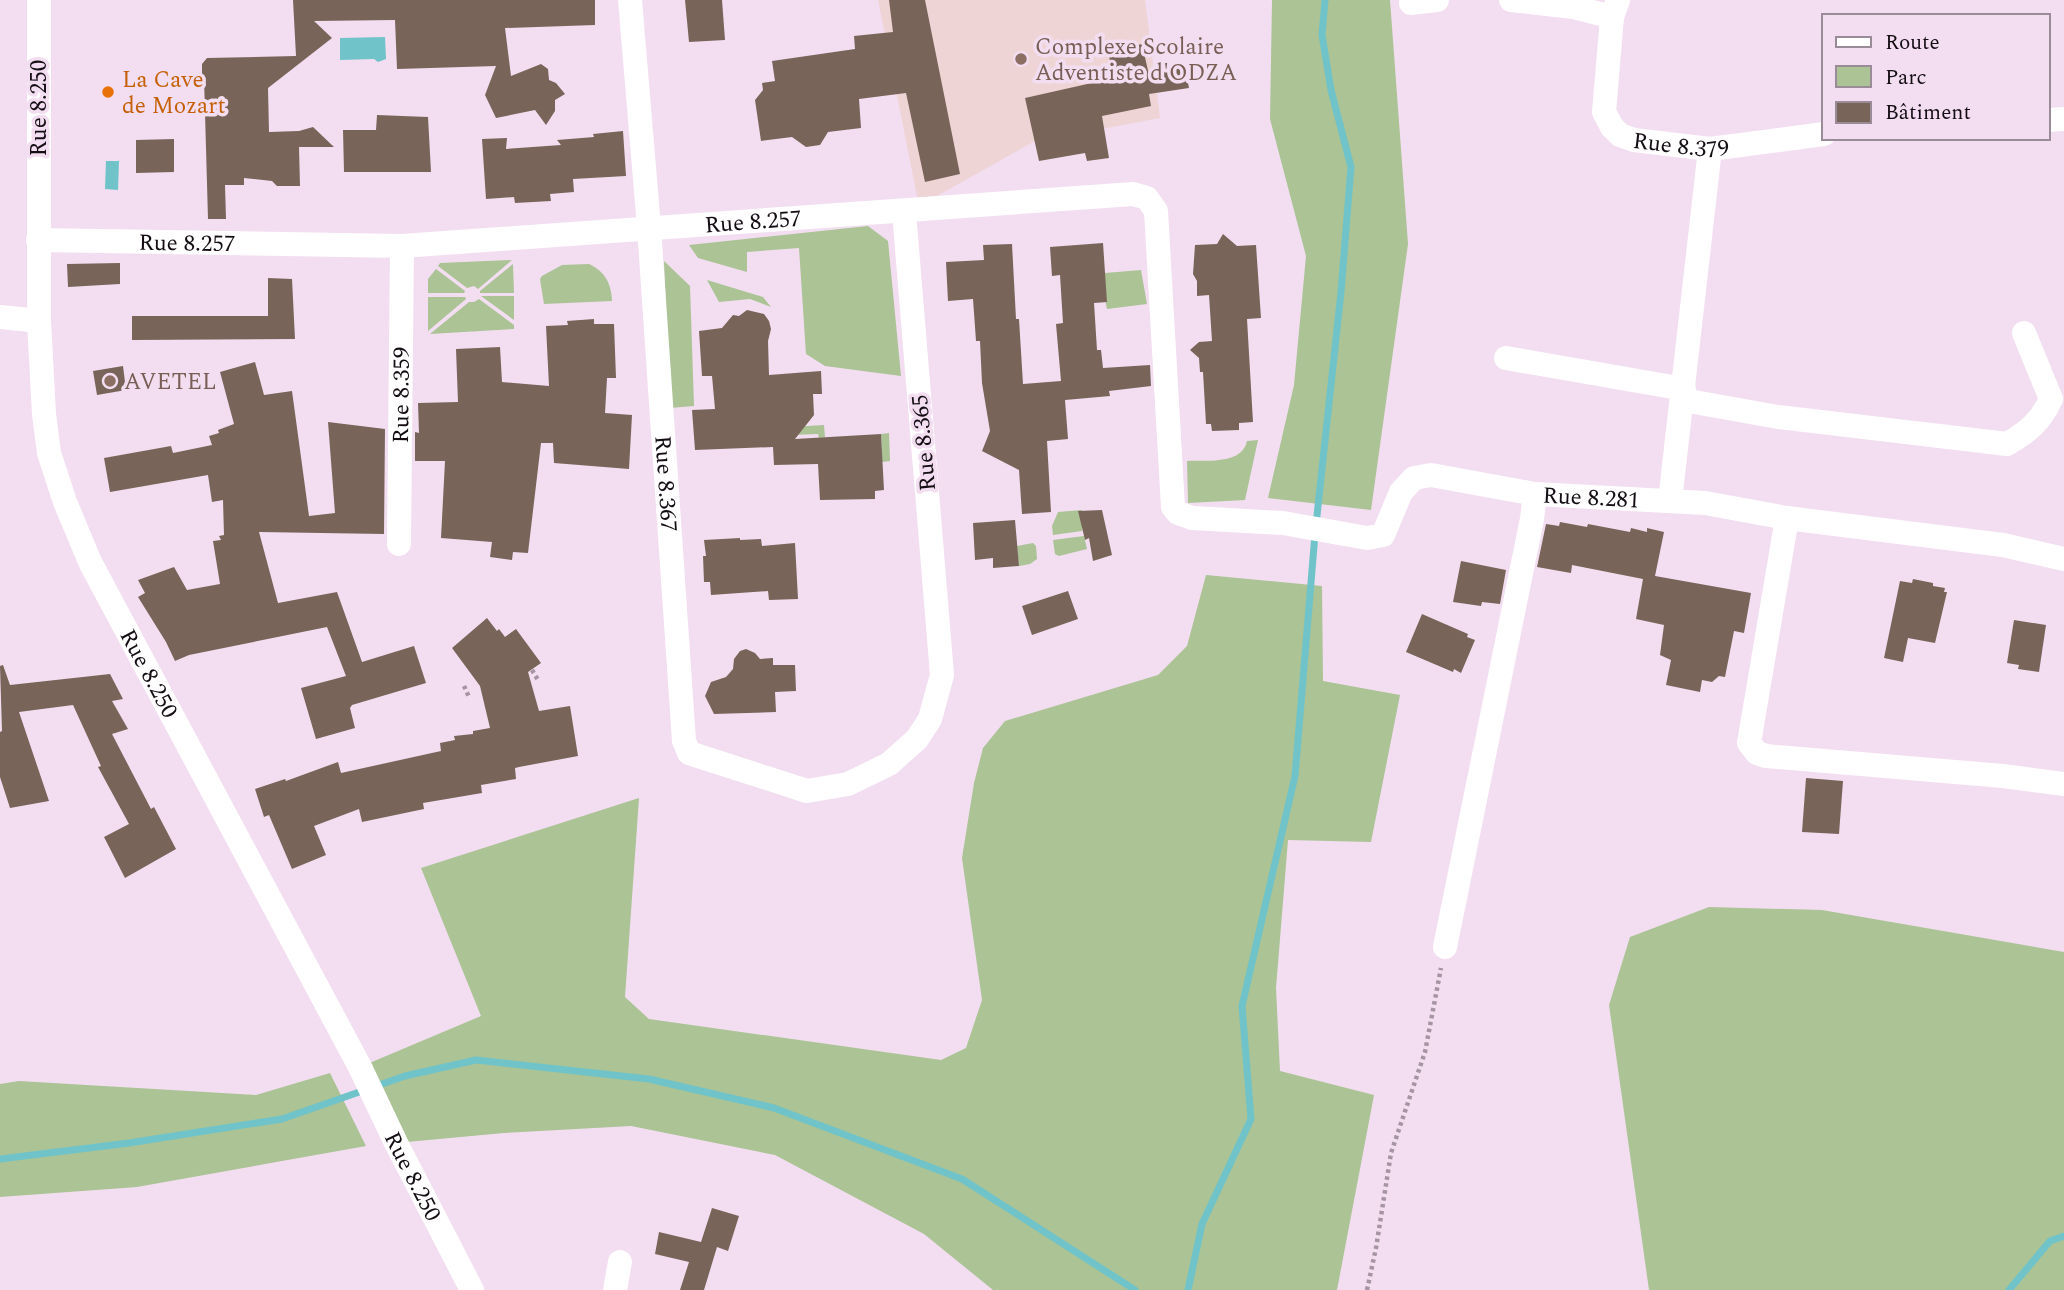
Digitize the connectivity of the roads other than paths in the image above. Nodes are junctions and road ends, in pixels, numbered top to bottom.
1 (39, 0) edge
2 (630, 0) edge
3 (1437, 0) edge
4 (1511, 0) edge
5 (1411, 3) dead end
6 (1615, 8) edge
7 (1822, 134) edge
8 (1710, 149) junction
9 (904, 212) junction
10 (649, 227) junction
11 (38, 240) junction
12 (402, 246) junction
13 (0, 317) edge
14 (39, 321) junction
15 (2024, 332) dead end
16 (1506, 358) dead end
17 (1684, 394) junction
18 (1535, 494) junction
19 (1670, 501) junction
20 (1787, 518) junction
21 (398, 544) dead end
22 (2064, 559) edge
23 (684, 741) joint
24 (2064, 784) edge
25 (1445, 947) road end
26 (620, 1262) dead end
27 (472, 1290) edge
28 (615, 1290) edge

1 - 11 street, Rue 8.250
2 - 10 street, Rue 8.367
3 - 5 street
4 - 6 street
6 - 8 street, Rue 8.379
7 - 8 street, Rue 8.379
8 - 17 street
9 - 10 street, Rue 8.257
9 - 18 street, Rue 8.257
9 - 23 street, Rue 8.365
10 - 12 street, Rue 8.257
10 - 23 street, Rue 8.367
11 - 12 street, Rue 8.257
11 - 14 street, Rue 8.250
12 - 21 street, Rue 8.359
13 - 14 street
14 - 27 street, Rue 8.250
15 - 17 street
16 - 17 street
17 - 19 street
18 - 19 street, Rue 8.281
18 - 25 street, Rue 8.281
19 - 20 street, Rue 8.281
20 - 22 street, Rue 8.281
20 - 24 street
26 - 28 street

